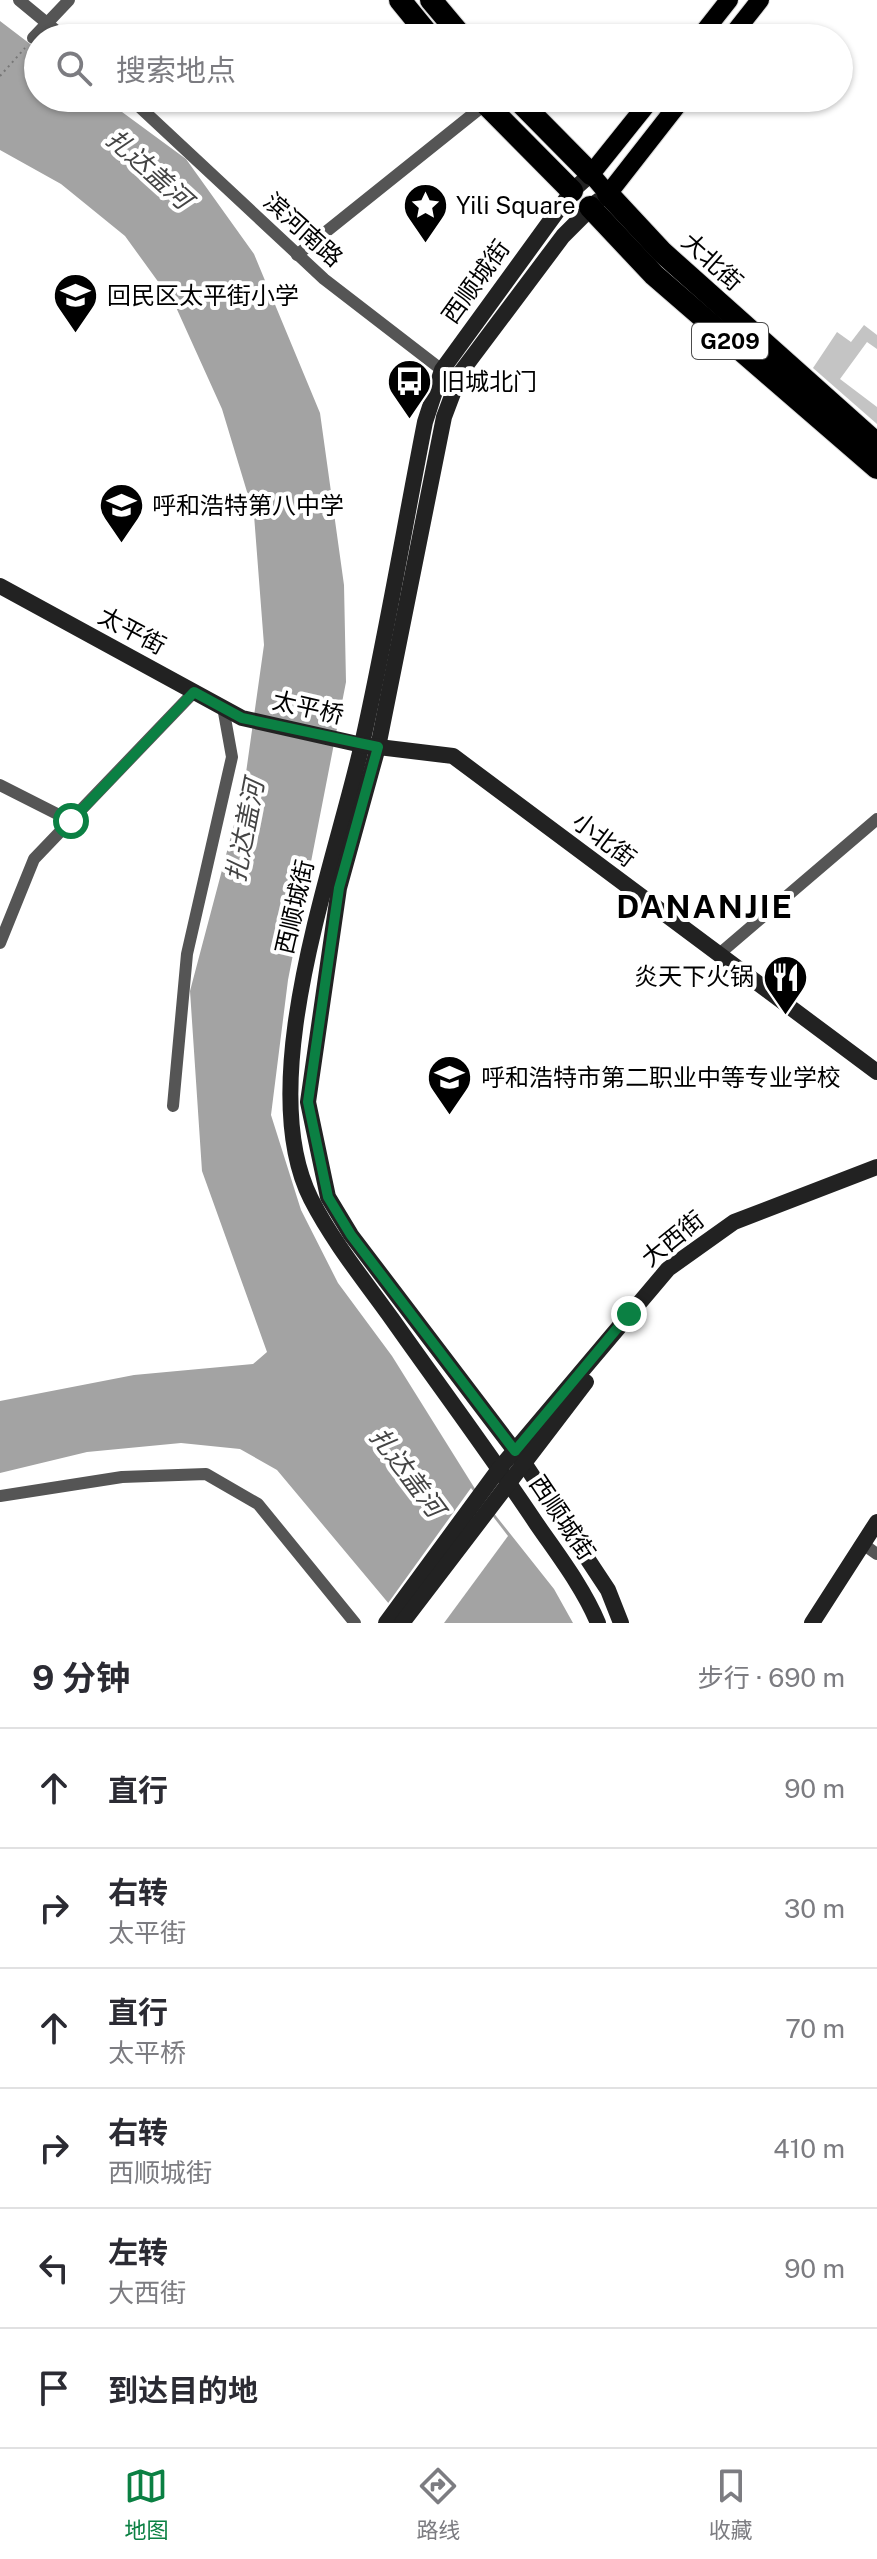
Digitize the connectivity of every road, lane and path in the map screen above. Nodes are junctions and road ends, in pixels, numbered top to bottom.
1 (19, 0) edge
2 (69, 0) edge
3 (400, 0) edge
4 (431, 0) edge
5 (729, 0) edge
6 (760, 0) edge
7 (46, 21) junction
8 (44, 24) edge
9 (49, 24) edge
10 (420, 24) edge
11 (451, 24) edge
12 (710, 24) edge
13 (741, 24) edge
14 (24, 48) edge
15 (0, 76) edge
16 (145, 112) edge
17 (471, 112) edge
18 (497, 112) edge
19 (530, 112) edge
20 (641, 112) edge
21 (672, 112) edge
22 (591, 174) junction
23 (572, 191) junction
24 (608, 194) junction
25 (590, 207) junction
26 (297, 255) junction
27 (442, 370) junction
28 (461, 372) junction
29 (877, 444) edge
30 (877, 468) edge
31 (0, 586) edge
32 (194, 692) junction
33 (223, 707) junction
34 (242, 718) joint
35 (370, 746) junction
36 (0, 785) edge
37 (877, 819) edge
38 (71, 821) junction
39 (0, 943) edge
40 (718, 955) junction
41 (877, 1072) edge
42 (173, 1106) dead end
43 (877, 1167) edge
44 (877, 1178) edge
45 (520, 1457) junction
46 (504, 1475) junction
47 (490, 1492) junction
48 (0, 1496) edge
49 (877, 1522) edge
50 (870, 1549) edge
51 (355, 1623) edge
52 (386, 1623) edge
53 (402, 1623) edge
54 (598, 1623) edge
55 (621, 1623) edge
56 (812, 1623) edge

1 - 7 street
2 - 7 street
3 - 10 highway
4 - 11 highway
5 - 12 main road
6 - 13 main road
7 - 8 street
7 - 9 street
14 - 15 path
16 - 26 street, 滨河南路
17 - 26 street
18 - 23 highway
19 - 22 highway
20 - 22 main road
21 - 24 main road
22 - 23 main road, 西顺城街
22 - 24 main road, 大北街
23 - 25 main road
23 - 27 main road, 西顺城街
24 - 25 main road, 西顺城街
24 - 29 highway, 大北街 / G209
25 - 28 main road, 西顺城街
25 - 30 highway, 大北街 / G209
26 - 27 street, 滨河南路
27 - 28 street
27 - 35 main road, 西顺城街
28 - 35 main road, 西顺城街
31 - 32 main road, 太平街
32 - 33 main road, 太平街
32 - 38 street
33 - 34 main road, 太平街
33 - 42 street
34 - 35 main road, 太平桥
35 - 40 main road, 小北街
35 - 45 main road, 西顺城街
35 - 46 main road, 西顺城街
36 - 38 street
37 - 40 street
38 - 39 street
40 - 41 main road, 小北街
43 - 45 main road, 大西街
44 - 45 main road, 大西街
45 - 46 main road
45 - 55 main road, 西顺城街
46 - 47 main road
46 - 54 main road, 西顺城街
47 - 52 main road
47 - 53 main road
48 - 51 street
49 - 50 main road
50 - 56 main road

